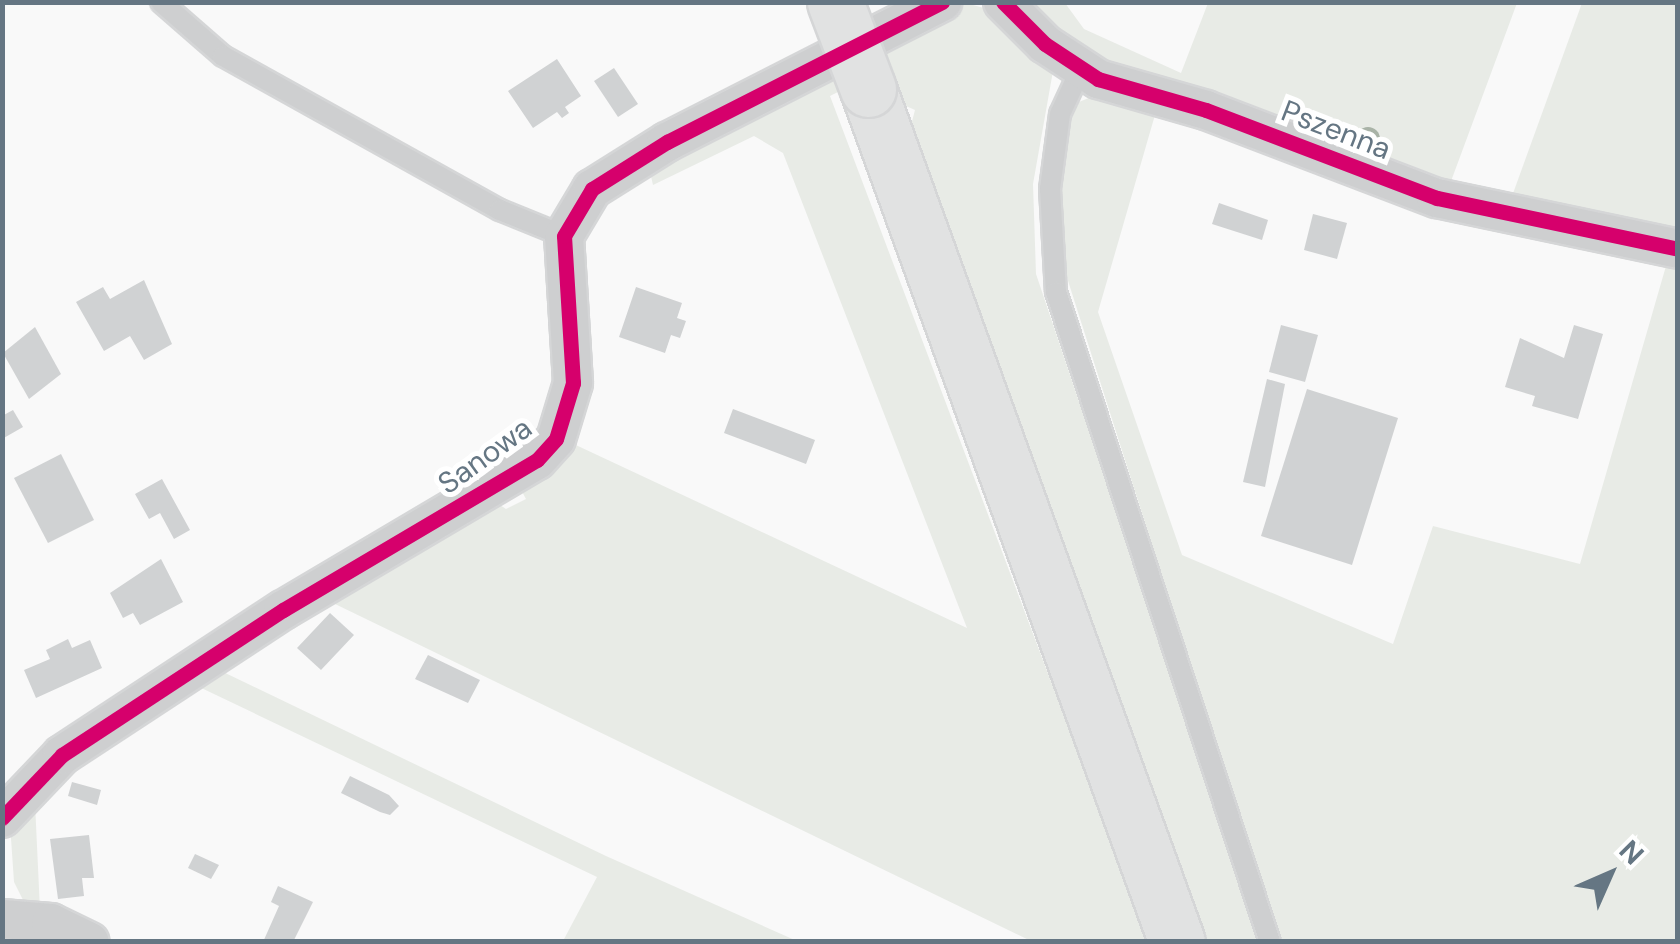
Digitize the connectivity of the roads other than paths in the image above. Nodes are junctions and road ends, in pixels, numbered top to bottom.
1 (161, 2) edge
2 (834, 2) edge
3 (942, 2) edge
4 (1004, 2) edge
5 (1080, 70) junction
6 (564, 236) junction
7 (1678, 249) edge
8 (2, 818) edge
9 (2, 920) edge
10 (90, 942) edge
11 (1177, 942) edge
12 (1270, 942) edge

1 - 6 lane
2 - 11 main road, bridge
3 - 6 street
4 - 5 street, Pszenna
5 - 7 street, Pszenna
5 - 12 lane
6 - 8 street, Sanowa
9 - 10 street

